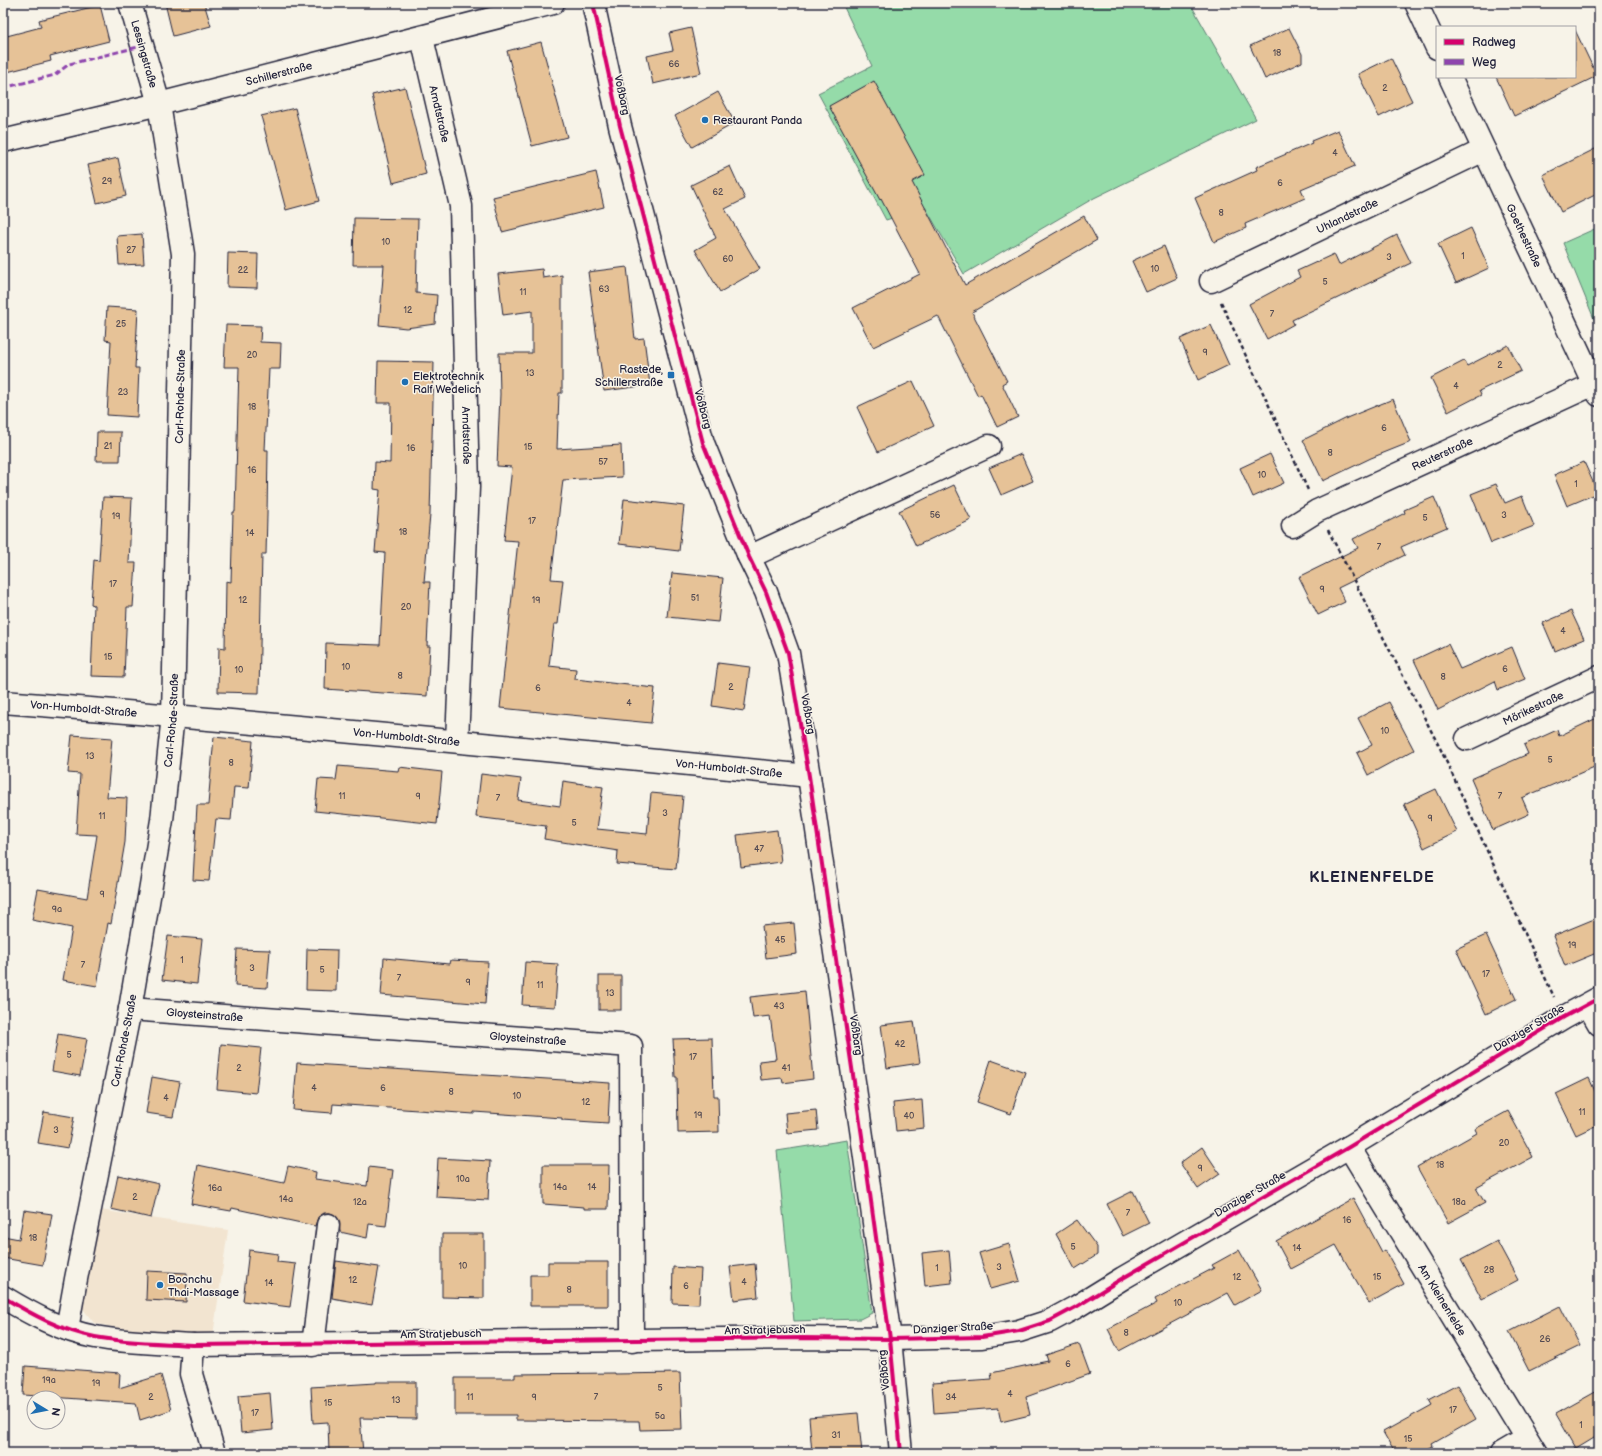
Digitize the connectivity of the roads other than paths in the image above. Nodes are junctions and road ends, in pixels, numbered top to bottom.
1 (130, 3) edge
2 (553, 3) edge
3 (594, 3) edge
4 (1416, 3) edge
5 (422, 38) junction
6 (1436, 46) edge
7 (1450, 78) edge
8 (159, 104) junction
9 (3, 141) edge
10 (1484, 150) junction
11 (1211, 281) road end
12 (1597, 389) edge
13 (989, 446) dead end
14 (1293, 526) dead end
15 (749, 557) junction
16 (1599, 677) edge
17 (3, 702) edge
18 (173, 715) junction
19 (1467, 739) dead end
20 (457, 741) junction
21 (809, 776) junction
22 (1593, 1002) edge
23 (130, 1009) junction
24 (1599, 1024) edge
25 (1349, 1147) junction
26 (328, 1225) dead end
27 (3, 1297) edge
28 (67, 1329) junction
29 (890, 1339) junction
30 (632, 1341) junction
31 (193, 1345) junction
32 (313, 1345) junction
33 (1531, 1446) edge
34 (214, 1453) edge
35 (901, 1453) edge
36 (1502, 1453) edge

1 - 8 street, Lessingstraße
2 - 5 street, Schillerstraße
3 - 15 street, Voßbarg
4 - 6 street
5 - 8 street, Schillerstraße
5 - 20 street, Arndtstraße
7 - 10 street, Goethestraße
8 - 9 street, Schillerstraße
8 - 18 street, Carl-Rohde-Straße
10 - 11 street, Uhlandstraße
10 - 12 street, Goethestraße
12 - 14 street, Reuterstraße
13 - 15 street
15 - 21 street, Voßbarg
16 - 19 street, Mörikestraße
17 - 18 street, Von-Humboldt-Straße
18 - 20 street, Von-Humboldt-Straße
18 - 23 street, Carl-Rohde-Straße
20 - 21 street, Von-Humboldt-Straße
21 - 29 street, Voßbarg
22 - 24 street
22 - 25 street, Danziger Straße
23 - 28 street, Carl-Rohde-Straße
23 - 30 street, Gloysteinstraße
25 - 29 street, Danziger Straße
25 - 33 street, Am Kleinenfelde
26 - 32 street
27 - 28 street, Am Stratjebusch
28 - 31 street, Am Stratjebusch
29 - 30 street, Am Stratjebusch
29 - 35 street, Voßbarg
30 - 32 street, Am Stratjebusch
31 - 32 street, Am Stratjebusch
31 - 34 street
33 - 36 street

